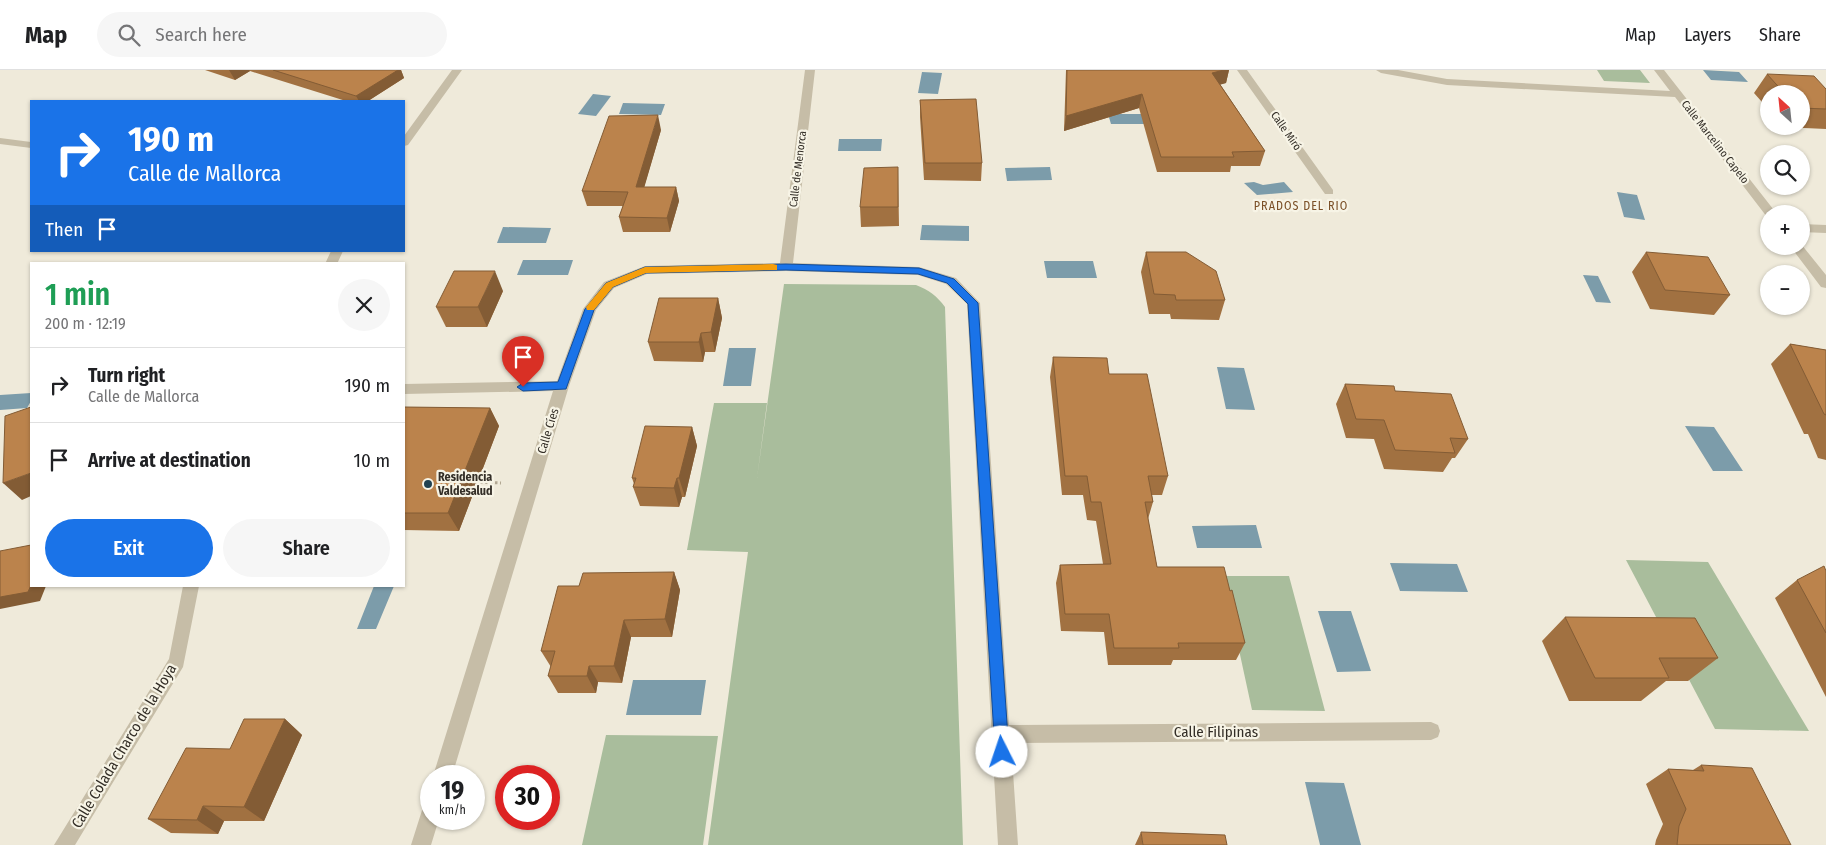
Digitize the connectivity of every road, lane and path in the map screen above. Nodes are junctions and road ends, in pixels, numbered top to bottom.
1 (810, 70) edge
2 (1242, 70) edge
3 (1381, 70) edge
4 (1659, 70) edge
5 (453, 71) edge
6 (1678, 94) junction
7 (0, 141) edge
8 (405, 142) edge
9 (30, 145) edge
10 (1329, 192) dead end
11 (1764, 205) edge
12 (1810, 228) edge
13 (1826, 229) edge
14 (1803, 255) edge
15 (786, 267) junction
16 (1826, 284) edge
17 (562, 386) junction
18 (405, 389) edge
19 (470, 482) edge
20 (532, 483) junction
21 (191, 587) edge
22 (1431, 731) dead end
23 (1001, 734) junction
24 (445, 765) edge
25 (426, 830) edge
26 (64, 845) edge
27 (421, 845) edge
28 (1008, 845) edge

1 - 15 street, Calle de Menorca
2 - 10 street, Calle Miró
3 - 6 street
4 - 6 street, Calle Marcelino Capelo
5 - 8 street
6 - 11 street, Calle Marcelino Capelo
7 - 9 street
12 - 13 street
14 - 16 street
15 - 17 street, Calle Cíes
15 - 23 street, Calle Cíes
17 - 18 street
17 - 20 street, Calle Cíes
19 - 20 path
20 - 24 street, Calle Cíes
21 - 26 street, Calle Colada Charco de la Hoya
22 - 23 street, Calle Filipinas
23 - 28 street, Calle Cíes
25 - 27 street

